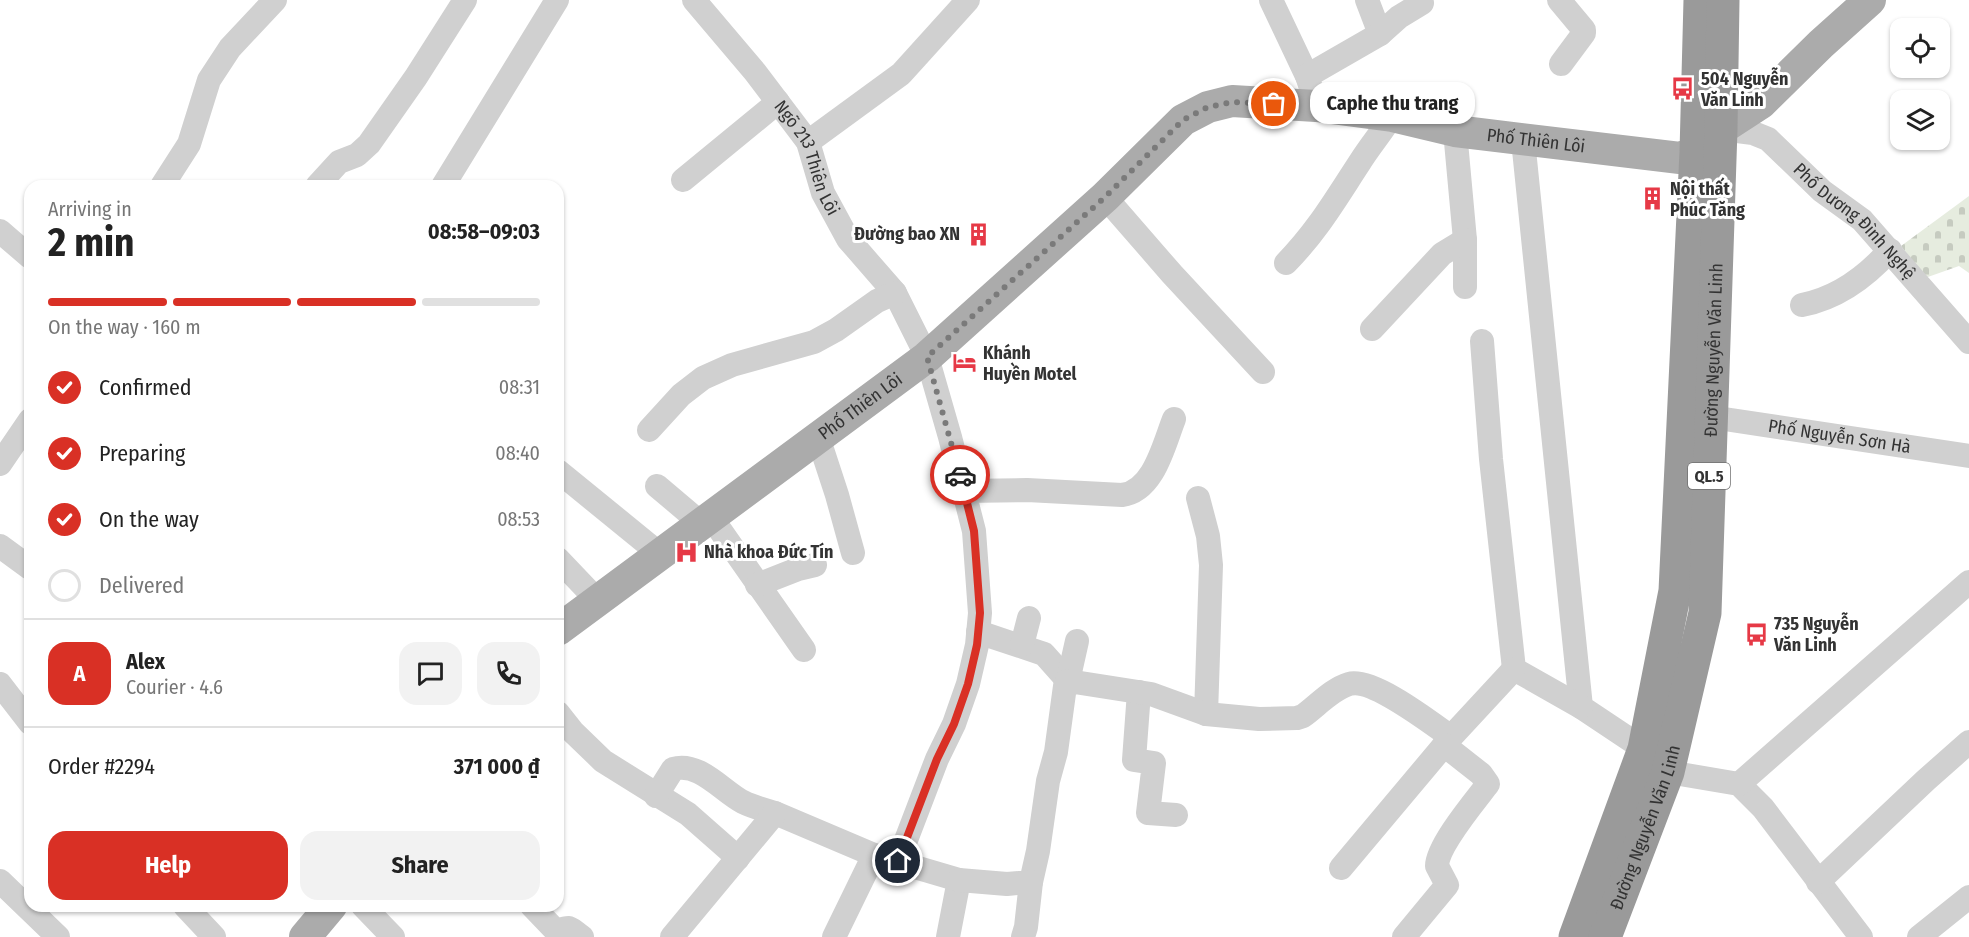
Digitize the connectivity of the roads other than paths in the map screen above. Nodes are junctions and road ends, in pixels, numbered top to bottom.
1 (275, 0) edge
2 (465, 0) edge
3 (557, 0) edge
4 (694, 0) edge
5 (1271, 0) edge
6 (1367, 0) edge
7 (1559, 0) edge
8 (1700, 0) edge
9 (1723, 0) edge
10 (1870, 0) edge
11 (964, 1) edge
12 (1422, 3) dead end
13 (1380, 34) junction
14 (1561, 64) dead end
15 (1307, 76) junction
16 (778, 102) junction
17 (1316, 106) junction
18 (1392, 116) junction
19 (1721, 129) junction
20 (1455, 131) junction
21 (1523, 140) junction
22 (808, 142) junction
23 (1696, 152) junction
24 (166, 180) edge
25 (322, 180) edge
26 (447, 180) edge
27 (683, 180) dead end
28 (1105, 197) junction
29 (0, 231) edge
30 (1465, 240) junction
31 (1890, 250) junction
32 (24, 252) edge
33 (1286, 263) dead end
34 (1465, 287) dead end
35 (895, 293) junction
36 (1802, 305) dead end
37 (1372, 329) dead end
38 (1482, 341) dead end
39 (1969, 342) edge
40 (927, 357) junction
41 (1263, 372) dead end
42 (1710, 417) junction
43 (1174, 419) dead end
44 (24, 429) edge
45 (649, 430) dead end
46 (818, 437) junction
47 (1969, 456) edge
48 (0, 464) edge
49 (564, 476) edge
50 (657, 486) dead end
51 (964, 491) junction
52 (1198, 498) dead end
53 (706, 521) junction
54 (0, 546) edge
55 (853, 553) dead end
56 (661, 555) junction
57 (24, 564) edge
58 (564, 565) edge
59 (814, 565) dead end
60 (1969, 582) edge
61 (757, 585) junction
62 (598, 602) junction
63 (1029, 618) dead end
64 (564, 626) edge
65 (978, 632) junction
66 (1077, 641) dead end
67 (1022, 645) junction
68 (804, 650) dead end
69 (1514, 669) junction
70 (1068, 681) junction
71 (0, 684) edge
72 (1139, 692) junction
73 (1581, 707) junction
74 (1206, 714) junction
75 (24, 715) edge
76 (564, 721) edge
77 (1447, 741) junction
78 (1969, 742) edge
79 (1644, 749) junction
80 (1668, 772) junction
81 (1739, 784) junction
82 (656, 796) junction
83 (775, 813) junction
84 (1176, 815) dead end
85 (874, 855) junction
86 (738, 858) junction
87 (898, 861) junction
88 (1341, 868) dead end
89 (959, 880) junction
90 (0, 881) edge
91 (1031, 882) junction
92 (1818, 882) junction
93 (1969, 897) edge
94 (24, 904) edge
95 (32, 912) edge
96 (191, 912) edge
97 (326, 912) edge
98 (369, 912) edge
99 (538, 912) edge
100 (58, 937) edge
101 (214, 937) edge
102 (305, 937) edge
103 (393, 937) edge
104 (582, 937) edge
105 (672, 937) edge
106 (834, 937) edge
107 (948, 937) edge
108 (1023, 937) edge
109 (1404, 937) edge
110 (1575, 937) edge
111 (1605, 937) edge
112 (1861, 937) edge
113 (1919, 937) edge

1 - 24 street
2 - 25 street
3 - 26 street
4 - 16 street, Ngõ 213 Thiên Lôi
5 - 15 street
6 - 13 street
7 - 14 street
8 - 23 highway, Đường Nguyễn Văn Linh / QL.5
9 - 19 highway, Đường Nguyễn Văn Linh / QL.5
10 - 19 main road
11 - 22 street
12 - 13 street
13 - 15 street
15 - 17 street
16 - 22 street, Ngõ 213 Thiên Lôi
16 - 27 street
17 - 18 main road, Phố Thiên Lôi
17 - 28 main road, Phố Thiên Lôi
18 - 20 main road, Phố Thiên Lôi
18 - 33 street
19 - 23 main road
19 - 31 street, Phố Dương Đình Nghệ
19 - 42 highway, Đường Nguyễn Văn Linh / QL.5
20 - 21 main road, Phố Thiên Lôi
20 - 30 street
21 - 23 main road, Phố Thiên Lôi
21 - 73 street
22 - 35 street, Ngõ 213 Thiên Lôi
23 - 79 highway, Đường Nguyễn Văn Linh / QL.5
28 - 40 main road, Phố Thiên Lôi
28 - 41 street
29 - 32 street
30 - 34 street
30 - 37 street
31 - 36 street
31 - 39 street, Phố Dương Đình Nghệ
35 - 40 street, Ngõ 213 Thiên Lôi
35 - 45 street
38 - 69 street
40 - 46 main road, Phố Thiên Lôi
40 - 51 street, Ngõ 213 Thiên Lôi
42 - 47 street, Phố Nguyễn Sơn Hà
42 - 80 highway, Đường Nguyễn Văn Linh / QL.5
43 - 51 street
44 - 48 street
46 - 53 main road, Phố Thiên Lôi
46 - 55 street
49 - 56 street
50 - 53 street
51 - 65 street, Ngõ 213 Thiên Lôi
52 - 74 street
53 - 56 main road, Phố Thiên Lôi
53 - 61 street
54 - 57 street
56 - 62 main road, Phố Thiên Lôi
58 - 62 street
59 - 61 street
60 - 81 street
61 - 68 street
62 - 64 main road, Phố Thiên Lôi
63 - 67 street
65 - 67 street
65 - 87 street, Ngõ 213 Thiên Lôi
66 - 70 street
67 - 70 street
69 - 73 street
69 - 77 street
70 - 72 street
70 - 91 street
71 - 75 street
72 - 74 street
72 - 84 street
73 - 79 street
74 - 77 street
76 - 82 street
77 - 88 street
77 - 109 street
78 - 92 street
79 - 110 highway, Đường Nguyễn Văn Linh / QL.5
80 - 81 street
80 - 111 highway, Đường Nguyễn Văn Linh / QL.5
81 - 92 street
82 - 83 street
82 - 86 street
83 - 85 street
83 - 86 street
85 - 87 street
85 - 106 street
86 - 105 street
87 - 89 street
89 - 91 street
89 - 107 street
90 - 94 street
91 - 108 street
92 - 112 street
93 - 113 street
95 - 100 street
96 - 101 street
97 - 102 main road
98 - 103 street
99 - 104 street

